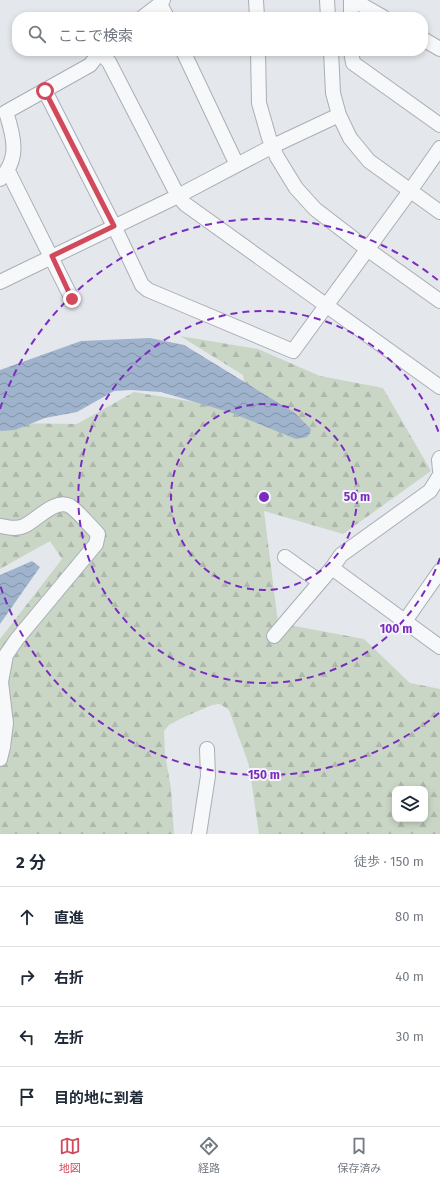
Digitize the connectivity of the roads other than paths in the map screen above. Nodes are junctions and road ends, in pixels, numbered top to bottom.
1 (256, 0) edge
2 (327, 0) edge
3 (352, 0) edge
4 (162, 2) edge
5 (149, 12) edge
6 (165, 12) edge
7 (257, 12) edge
8 (328, 12) edge
9 (351, 12) edge
10 (374, 12) edge
11 (428, 42) edge
12 (440, 49) edge
13 (98, 56) edge
14 (104, 56) edge
15 (185, 56) edge
16 (258, 56) edge
17 (330, 56) edge
18 (352, 56) edge
19 (45, 91) junction
20 (339, 115) junction
21 (440, 125) edge
22 (273, 146) junction
23 (440, 148) edge
24 (237, 165) junction
25 (4, 175) edge
26 (410, 191) junction
27 (178, 196) junction
28 (440, 212) edge
29 (114, 226) junction
30 (367, 249) junction
31 (52, 256) junction
32 (0, 282) edge
33 (72, 299) dead end
34 (440, 301) edge
35 (327, 306) junction
36 (440, 387) edge
37 (440, 458) edge
38 (440, 470) edge
39 (440, 475) edge
40 (0, 526) edge
41 (285, 557) dead end
42 (332, 568) junction
43 (440, 571) edge
44 (320, 582) junction
45 (404, 621) junction
46 (274, 636) dead end
47 (440, 647) edge
48 (207, 749) dead end
49 (0, 759) edge
50 (199, 834) edge

1 - 7 street
2 - 8 street
3 - 9 street
3 - 10 street
4 - 5 street
4 - 6 street
11 - 12 street
13 - 19 street
14 - 27 street
15 - 24 street
16 - 22 street
17 - 20 street
18 - 21 street
19 - 25 street
19 - 29 street
20 - 22 street
20 - 26 street
22 - 24 street
22 - 30 street
23 - 26 street
24 - 27 street
25 - 31 street
26 - 28 street
26 - 30 street
27 - 29 street
27 - 35 street
29 - 31 street
29 - 35 street
30 - 34 street
30 - 35 street
31 - 32 street
31 - 33 street
35 - 36 street
37 - 38 street
39 - 42 street
40 - 49 street
41 - 44 street
42 - 44 street
42 - 45 street
43 - 45 street
44 - 46 street
45 - 47 street
48 - 50 street

